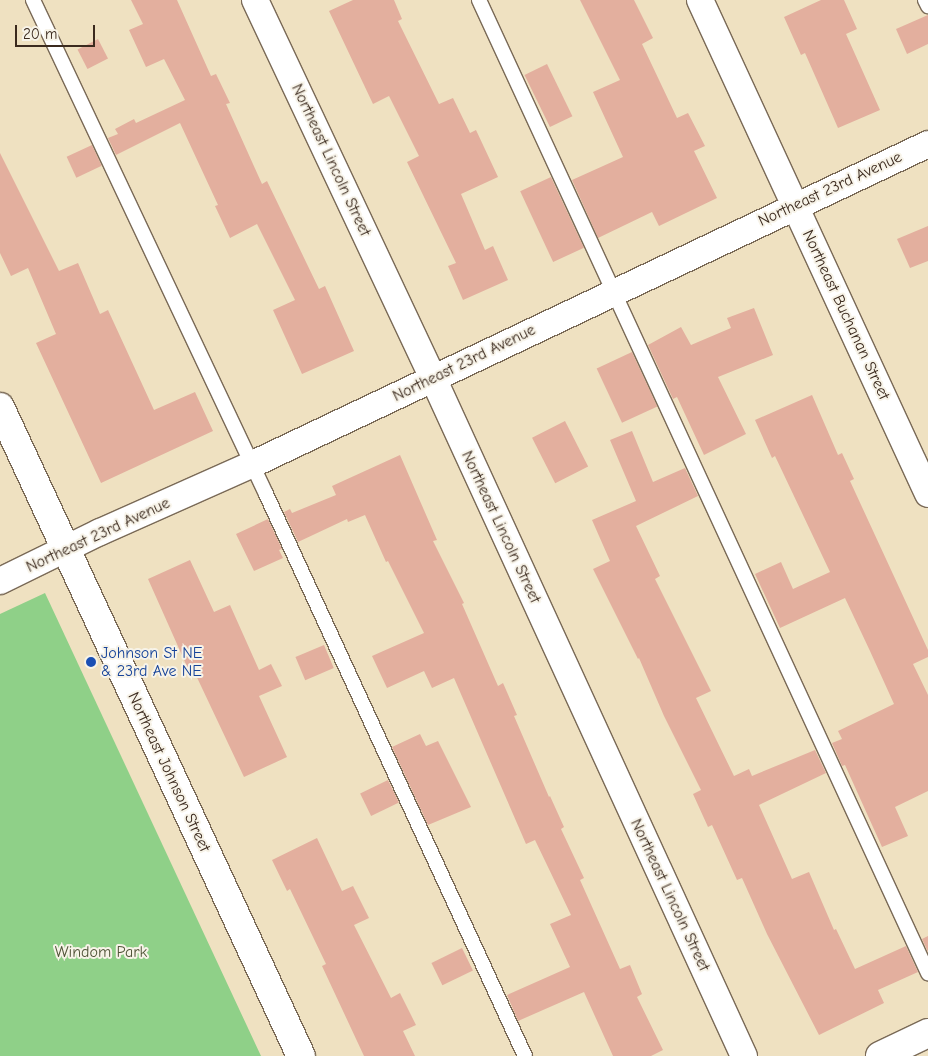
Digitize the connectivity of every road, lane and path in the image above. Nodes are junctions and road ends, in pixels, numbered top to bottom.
1 (33, 0) edge
2 (255, 0) edge
3 (479, 0) edge
4 (700, 0) edge
5 (925, 0) edge
6 (928, 6) edge
7 (928, 144) edge
8 (795, 206) junction
9 (615, 291) junction
10 (433, 378) junction
11 (0, 407) edge
12 (253, 464) junction
13 (928, 494) edge
14 (65, 548) junction
15 (0, 581) edge
16 (928, 973) edge
17 (928, 1033) edge
18 (301, 1056) edge
19 (524, 1056) edge
20 (744, 1056) edge
21 (880, 1056) edge

1 - 12 lane
2 - 10 street, Northeast Lincoln Street
3 - 9 lane
4 - 8 street, Northeast Buchanan Street
5 - 6 lane
7 - 8 street, Northeast 23rd Avenue
8 - 9 street, Northeast 23rd Avenue
8 - 13 street, Northeast Buchanan Street
9 - 10 street, Northeast 23rd Avenue
9 - 16 lane
10 - 12 street, Northeast 23rd Avenue
10 - 20 street, Northeast Lincoln Street
11 - 14 main road, Northeast Johnson Street
12 - 14 street, Northeast 23rd Avenue
12 - 19 lane
14 - 15 street, Northeast 23rd Avenue
14 - 18 main road, Northeast Johnson Street
17 - 21 main road

